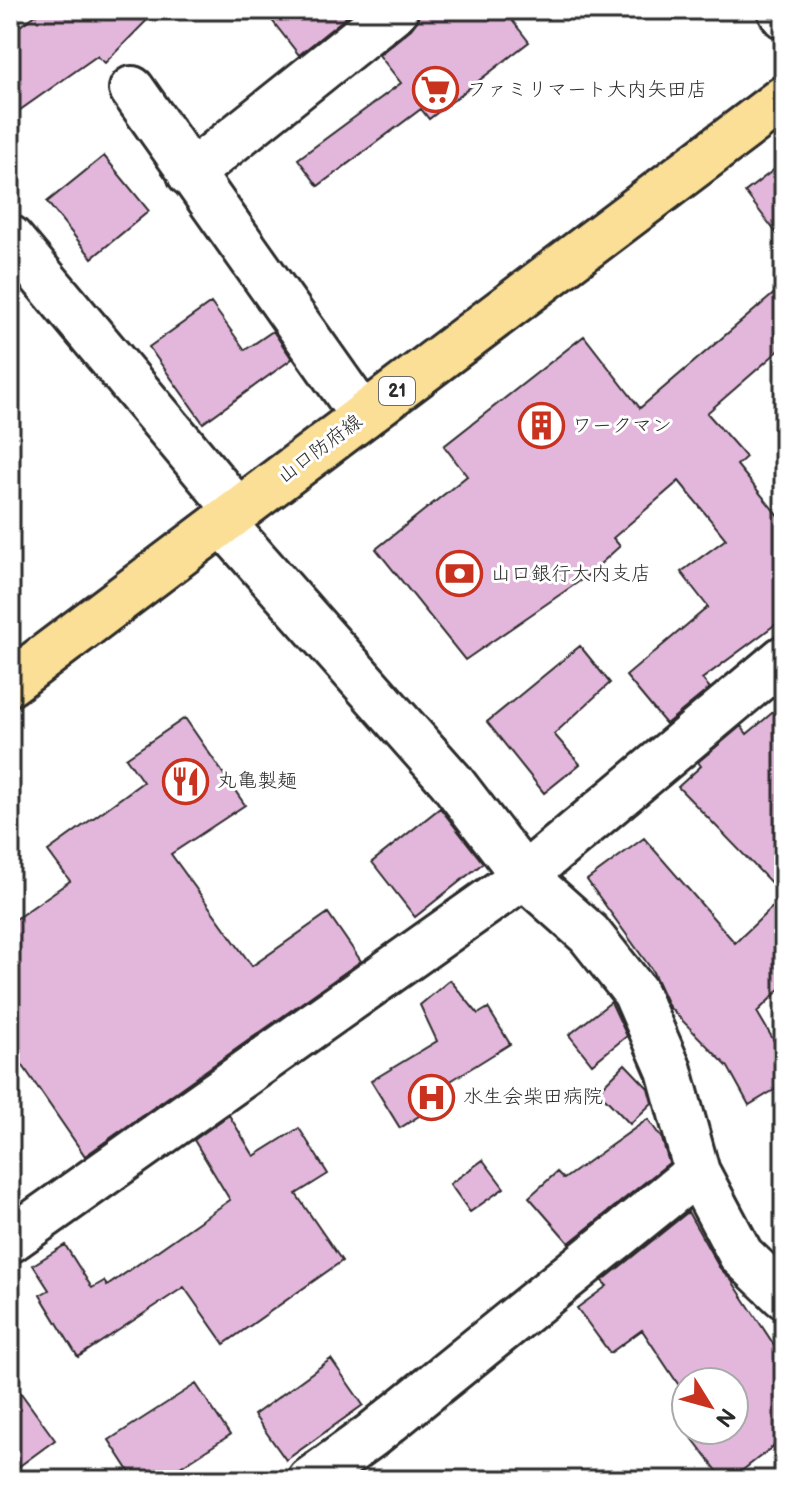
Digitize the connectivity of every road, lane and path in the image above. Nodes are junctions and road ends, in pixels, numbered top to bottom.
1 (395, 10) edge
2 (780, 10) edge
3 (784, 16) edge
4 (132, 89) dead end
5 (784, 98) edge
6 (190, 174) junction
7 (10, 238) edge
8 (363, 416) junction
9 (230, 517) junction
10 (784, 658) edge
11 (10, 683) edge
12 (524, 876) junction
13 (697, 1172) junction
14 (10, 1240) edge
15 (784, 1296) edge
16 (310, 1480) edge

1 - 6 street
2 - 3 street
4 - 6 street
5 - 8 main road, 山口防府線 / 21
6 - 8 street
7 - 9 street
8 - 9 main road, 山口防府線 / 21
9 - 11 main road, 山口防府線 / 21
9 - 12 street
10 - 12 street
12 - 13 street
12 - 14 street
13 - 15 street
13 - 16 street

